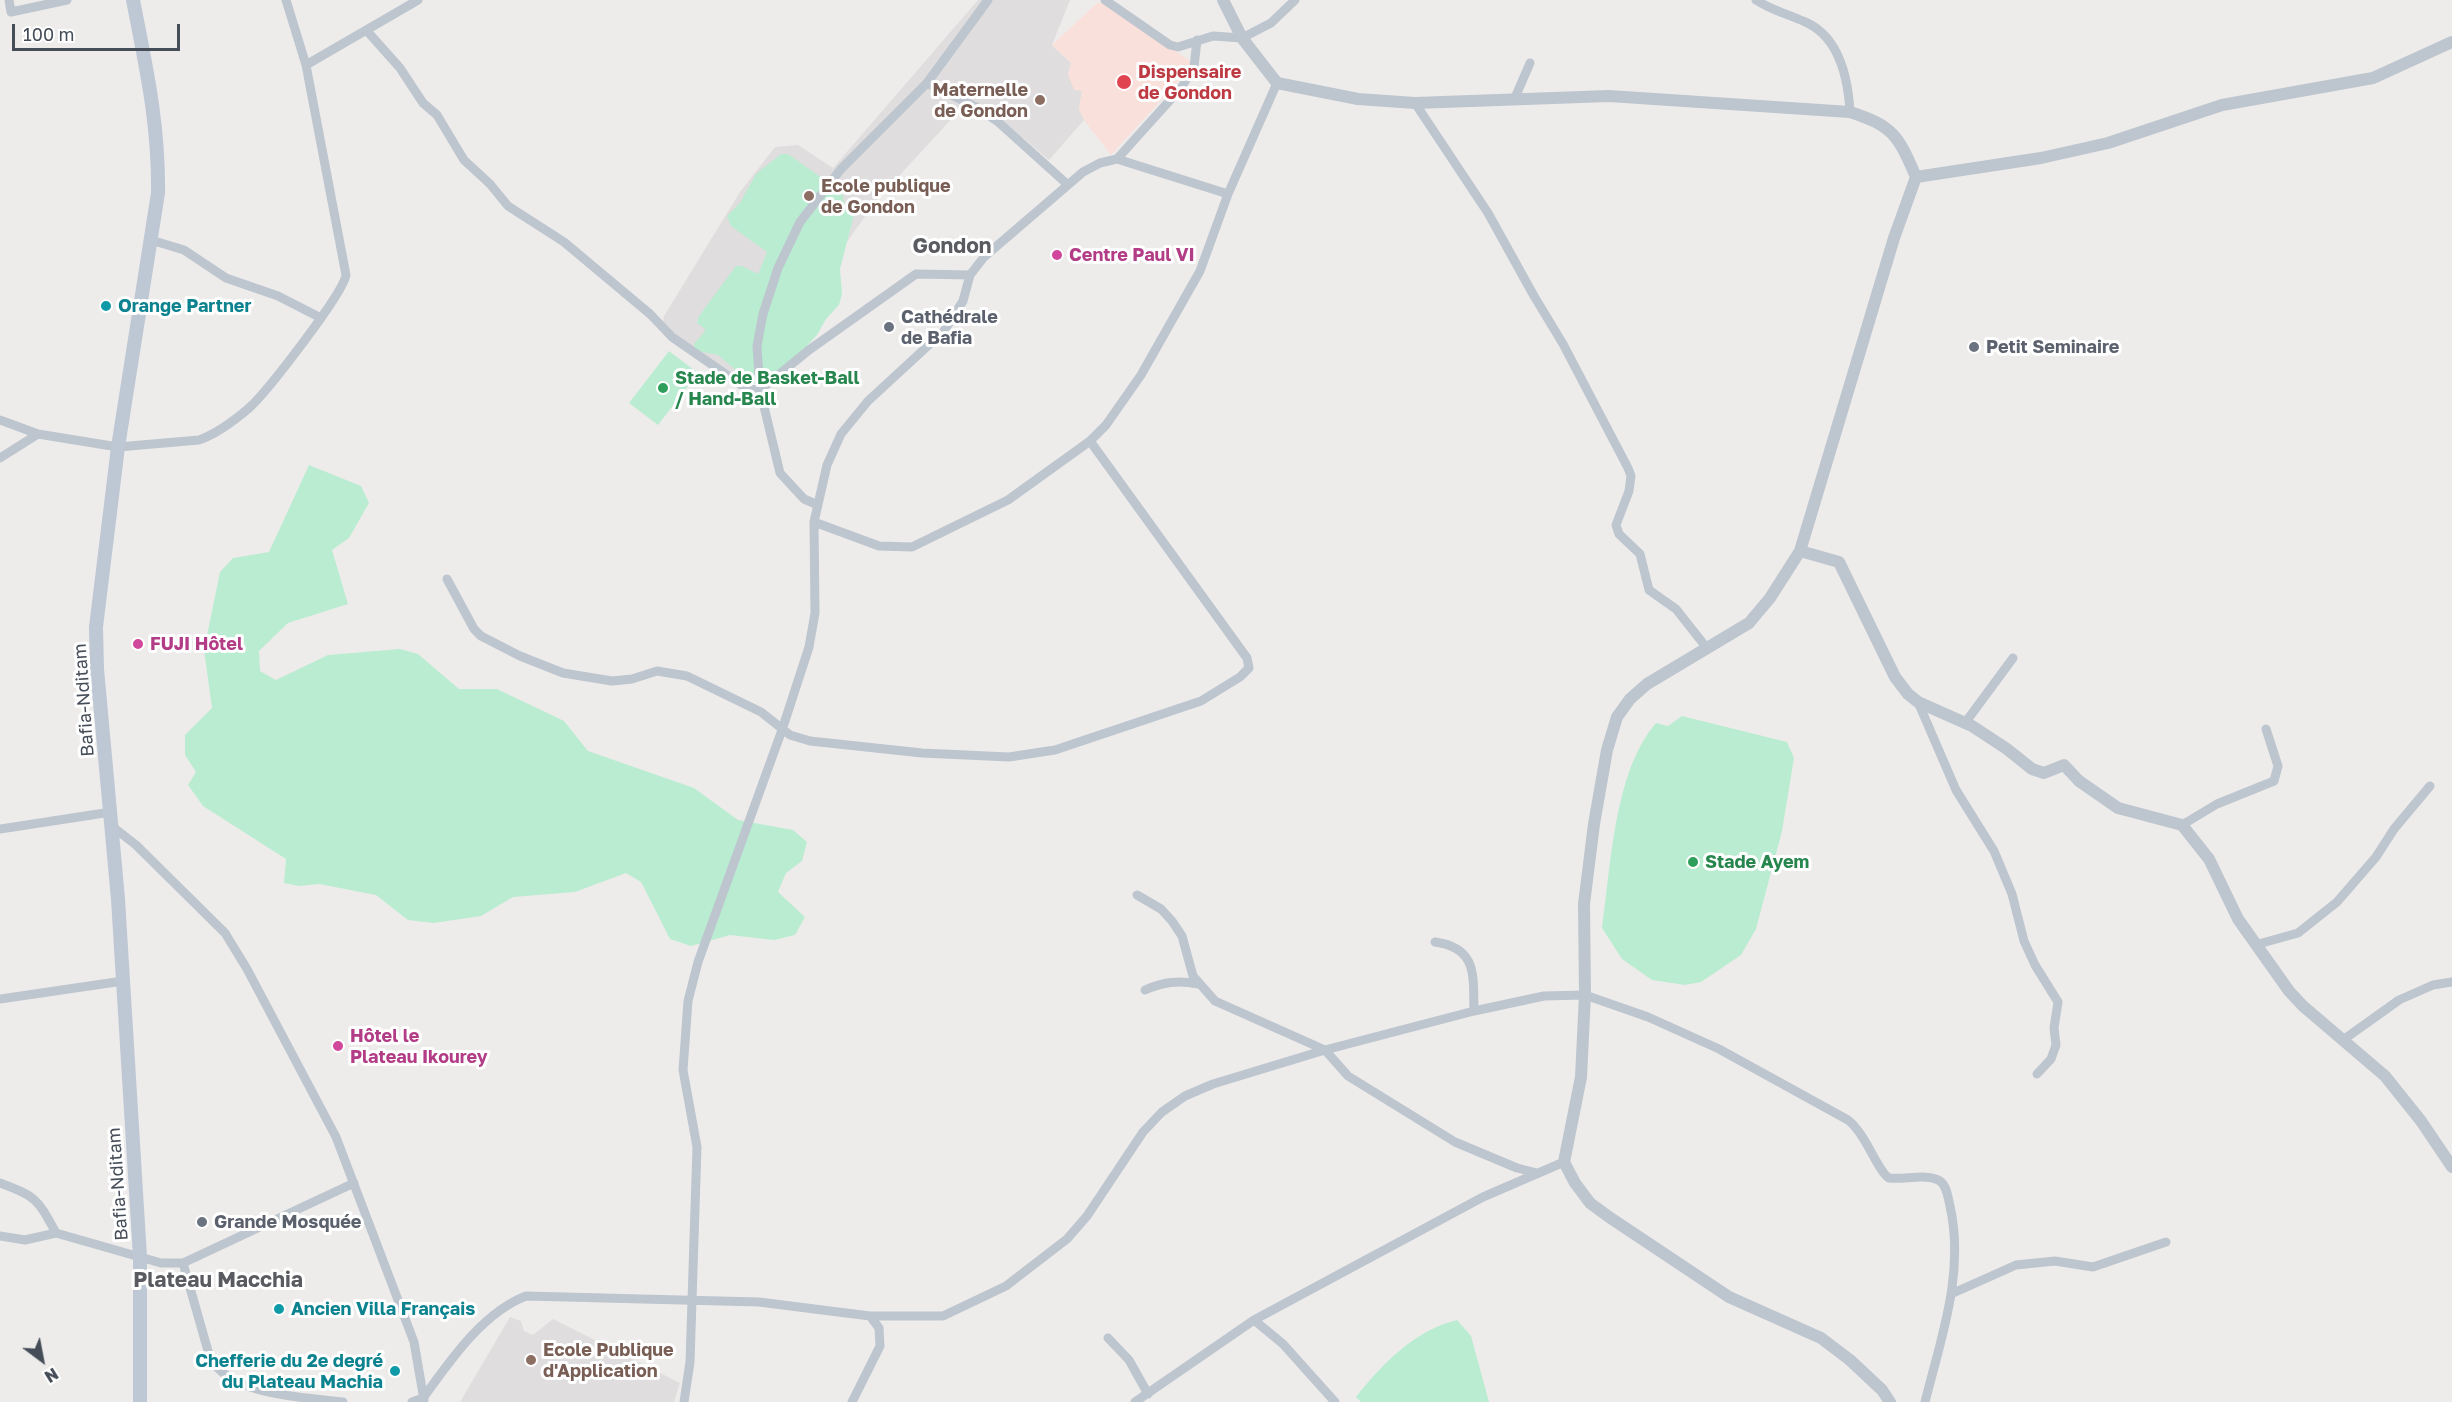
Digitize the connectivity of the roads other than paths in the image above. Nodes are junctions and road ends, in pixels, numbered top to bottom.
1 (9, 0) edge
2 (67, 0) edge
3 (133, 0) edge
4 (286, 0) edge
5 (418, 0) edge
6 (988, 0) edge
7 (1105, 0) edge
8 (1223, 0) edge
9 (1295, 0) edge
10 (1756, 0) edge
11 (11, 12) junction
12 (0, 15) edge
13 (367, 31) junction
14 (1242, 38) junction
15 (1197, 40) junction
16 (2452, 42) edge
17 (1530, 63) dead end
18 (306, 65) junction
19 (927, 83) junction
20 (1277, 83) junction
21 (1514, 100) junction
22 (1415, 103) junction
23 (1850, 112) junction
24 (1117, 159) junction
25 (1916, 177) junction
26 (1067, 184) junction
27 (1228, 194) junction
28 (151, 240) junction
29 (970, 275) junction
30 (321, 318) junction
31 (760, 390) junction
32 (0, 420) edge
33 (38, 434) junction
34 (1089, 441) junction
35 (118, 447) junction
36 (0, 458) edge
37 (818, 505) junction
38 (814, 522) junction
39 (1800, 551) junction
40 (447, 579) dead end
41 (1706, 646) junction
42 (2013, 658) dead end
43 (1918, 702) junction
44 (1965, 723) junction
45 (2266, 729) dead end
46 (782, 730) junction
47 (2430, 786) dead end
48 (111, 812) junction
49 (2182, 825) junction
50 (112, 827) junction
51 (0, 829) edge
52 (1137, 895) dead end
53 (1435, 942) dead end
54 (2255, 945) junction
55 (123, 981) junction
56 (2452, 982) edge
57 (1198, 984) junction
58 (1144, 990) dead end
59 (1585, 995) junction
60 (0, 999) edge
61 (1474, 1011) junction
62 (2343, 1040) junction
63 (1325, 1050) junction
64 (2037, 1074) dead end
65 (1564, 1162) junction
66 (2452, 1167) edge
67 (1537, 1173) junction
68 (0, 1183) edge
69 (354, 1183) junction
70 (56, 1233) junction
71 (0, 1236) edge
72 (2166, 1242) dead end
73 (140, 1257) junction
74 (183, 1263) junction
75 (1952, 1294) junction
76 (691, 1299) junction
77 (870, 1316) junction
78 (1254, 1320) junction
79 (1108, 1338) dead end
80 (1148, 1394) junction
81 (424, 1400) edge
82 (140, 1402) edge
83 (343, 1402) edge
84 (412, 1402) edge
85 (684, 1402) edge
86 (852, 1402) edge
87 (1135, 1402) edge
88 (1335, 1402) edge
89 (1890, 1402) edge
90 (1925, 1402) edge

1 - 11 street
2 - 11 street
3 - 28 main road, Bafia-Nditam
4 - 18 street
5 - 13 street
6 - 19 street
7 - 15 street
8 - 14 street
9 - 14 street
10 - 23 street
11 - 12 street
13 - 18 street
13 - 31 street
14 - 15 street
14 - 20 street
15 - 24 street
16 - 25 street
17 - 21 street
18 - 30 street
19 - 26 street
19 - 31 street
20 - 22 street
20 - 27 street
21 - 22 street
21 - 23 street
22 - 41 street
23 - 25 street
24 - 26 street
24 - 27 street
25 - 39 street
26 - 29 street
27 - 34 street
28 - 30 street
28 - 35 main road, Bafia-Nditam
29 - 31 street
29 - 37 street
30 - 35 street
31 - 37 street
32 - 33 street
33 - 35 street
33 - 36 street
34 - 38 street
34 - 46 street
35 - 48 main road, Bafia-Nditam
37 - 38 street
38 - 46 street
39 - 41 street
39 - 43 street
40 - 46 street
41 - 59 street
42 - 44 street
43 - 44 street
43 - 64 street
44 - 49 street
45 - 49 street
46 - 76 street
47 - 54 street
48 - 50 main road, Bafia-Nditam
48 - 51 street
49 - 54 street
50 - 55 main road, Bafia-Nditam
50 - 69 street
52 - 57 street
53 - 61 street
54 - 62 street
55 - 60 street
55 - 73 main road, Bafia-Nditam
56 - 62 street
57 - 58 street
57 - 63 street
59 - 61 street
59 - 65 street
59 - 75 street
61 - 63 street
62 - 66 street
63 - 67 street
63 - 77 street
65 - 67 street
65 - 89 street
67 - 78 street
68 - 70 street
69 - 74 street
69 - 81 street
70 - 71 street
70 - 73 street
72 - 75 street
73 - 74 street
73 - 82 main road, Bafia-Nditam
74 - 83 street
75 - 90 street
76 - 77 street
76 - 81 street
76 - 85 street
77 - 86 street
78 - 80 street
78 - 88 street
79 - 80 street
80 - 87 street
81 - 84 street

